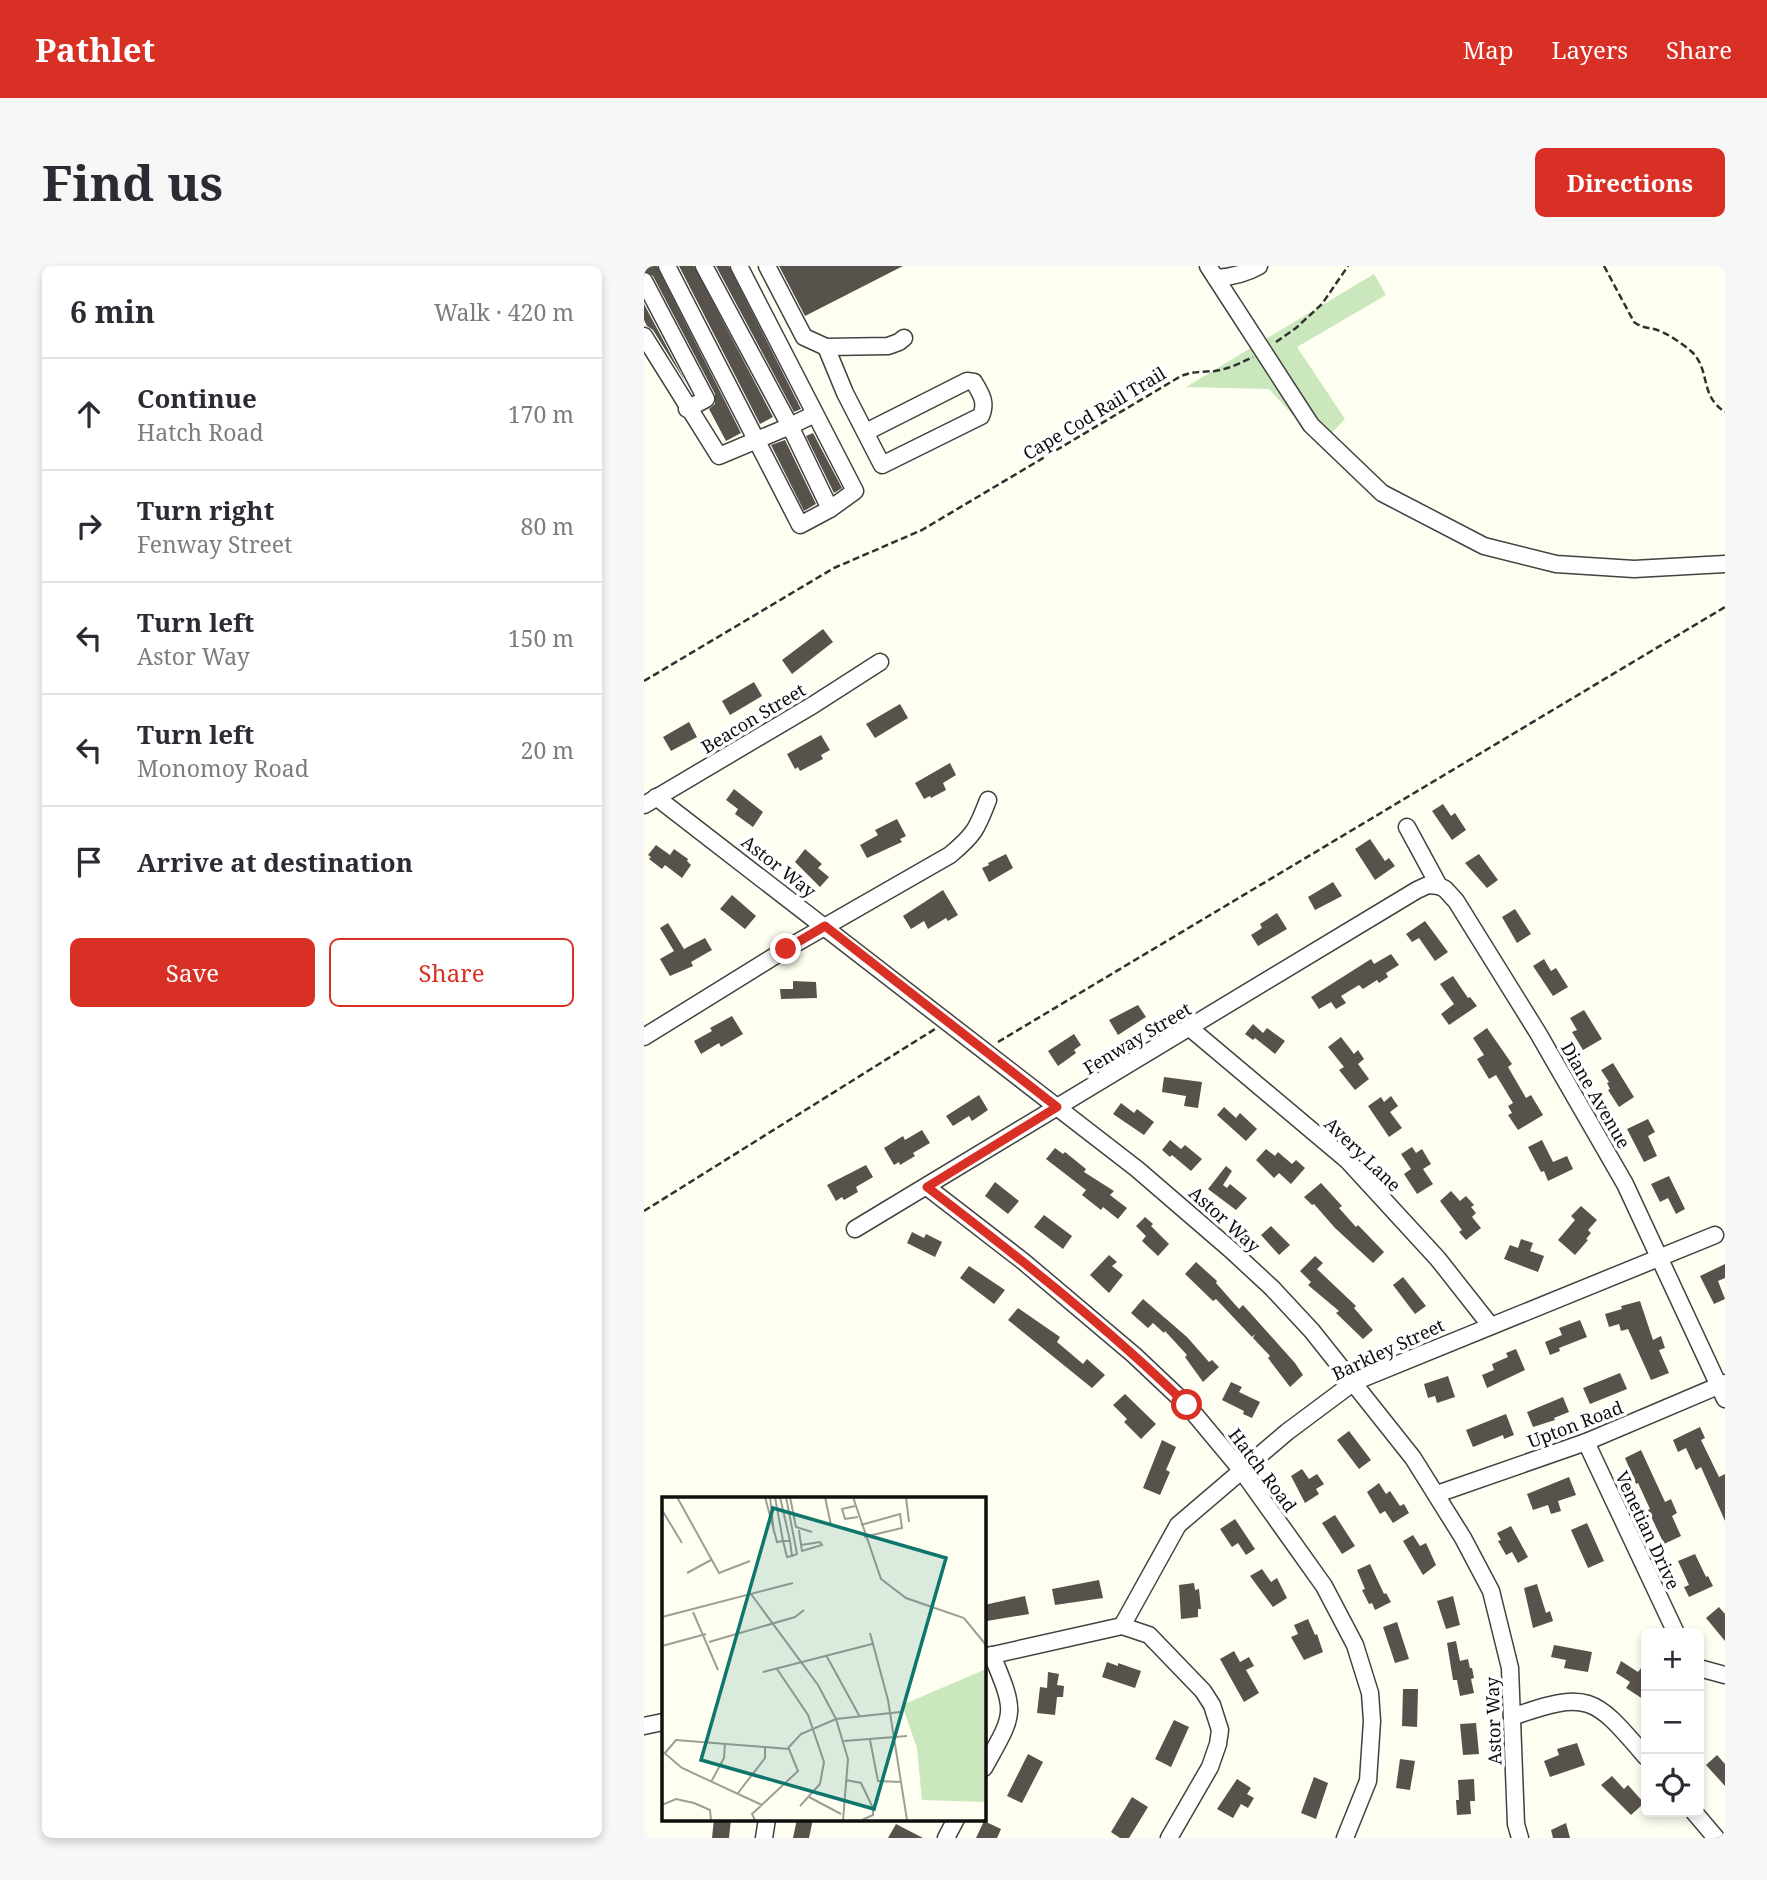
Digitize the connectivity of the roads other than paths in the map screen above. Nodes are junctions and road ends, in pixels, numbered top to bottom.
1 (667, 266) edge
2 (704, 266) edge
3 (739, 266) edge
4 (767, 266) edge
5 (1259, 266) edge
6 (1212, 272) edge
7 (644, 281) edge
8 (644, 337) edge
9 (904, 338) dead end
10 (826, 346) junction
11 (687, 408) junction
12 (815, 414) junction
13 (790, 426) junction
14 (866, 432) junction
15 (756, 440) junction
16 (830, 509) junction
17 (1725, 564) edge
18 (880, 662) dead end
19 (988, 800) dead end
20 (650, 801) edge
21 (1407, 827) dead end
22 (1439, 886) junction
23 (825, 926) junction
24 (1191, 1029) junction
25 (644, 1037) edge
26 (1057, 1107) junction
27 (927, 1187) junction
28 (855, 1229) dead end
29 (1715, 1235) dead end
30 (1660, 1259) junction
31 (1490, 1325) junction
32 (1354, 1382) junction
33 (1723, 1389) edge
34 (1586, 1442) junction
35 (1242, 1471) junction
36 (1437, 1494) junction
37 (1122, 1626) junction
38 (1673, 1628) edge
39 (988, 1656) edge
40 (1704, 1669) edge
41 (1725, 1675) edge
42 (1512, 1717) junction
43 (662, 1722) edge
44 (644, 1726) edge
45 (1643, 1754) edge
46 (985, 1766) edge
47 (1698, 1817) edge
48 (767, 1820) edge
49 (955, 1820) edge
50 (764, 1838) edge
51 (946, 1838) edge
52 (1169, 1838) edge
53 (1345, 1838) edge
54 (1520, 1838) edge
55 (1716, 1838) edge

1 - 15 street
2 - 13 street
3 - 12 street
4 - 10 street
5 - 6 street
6 - 17 street
7 - 11 street
8 - 11 street
9 - 10 street
10 - 14 street
11 - 15 street
12 - 13 street
12 - 16 street
13 - 15 street
13 - 16 street
14 - 14 street
15 - 16 street
18 - 20 street, Beacon Street
19 - 23 street
20 - 23 street, Astor Way
21 - 22 street, Diane Avenue
22 - 24 street, Fenway Street
22 - 30 street, Diane Avenue
23 - 25 street
23 - 26 street, Astor Way
24 - 26 street, Fenway Street
24 - 31 street, Avery Lane
26 - 27 street, Fenway Street
26 - 32 street, Astor Way
27 - 28 street, Fenway Street
27 - 35 street, Hatch Road
29 - 30 street, Barkley Street
30 - 31 street, Barkley Street
30 - 33 street, Diane Avenue
31 - 32 street, Barkley Street
32 - 35 street, Barkley Street
32 - 36 street, Astor Way
33 - 34 street, Upton Road
34 - 36 street, Upton Road
34 - 38 street, Venetian Drive
35 - 37 street, Barkley Street
35 - 53 street, Hatch Road
36 - 42 street, Astor Way
37 - 39 street
37 - 52 street
39 - 46 street
40 - 41 street
42 - 45 street
42 - 54 street, Astor Way
43 - 44 street
47 - 55 street
48 - 50 street
49 - 51 street

